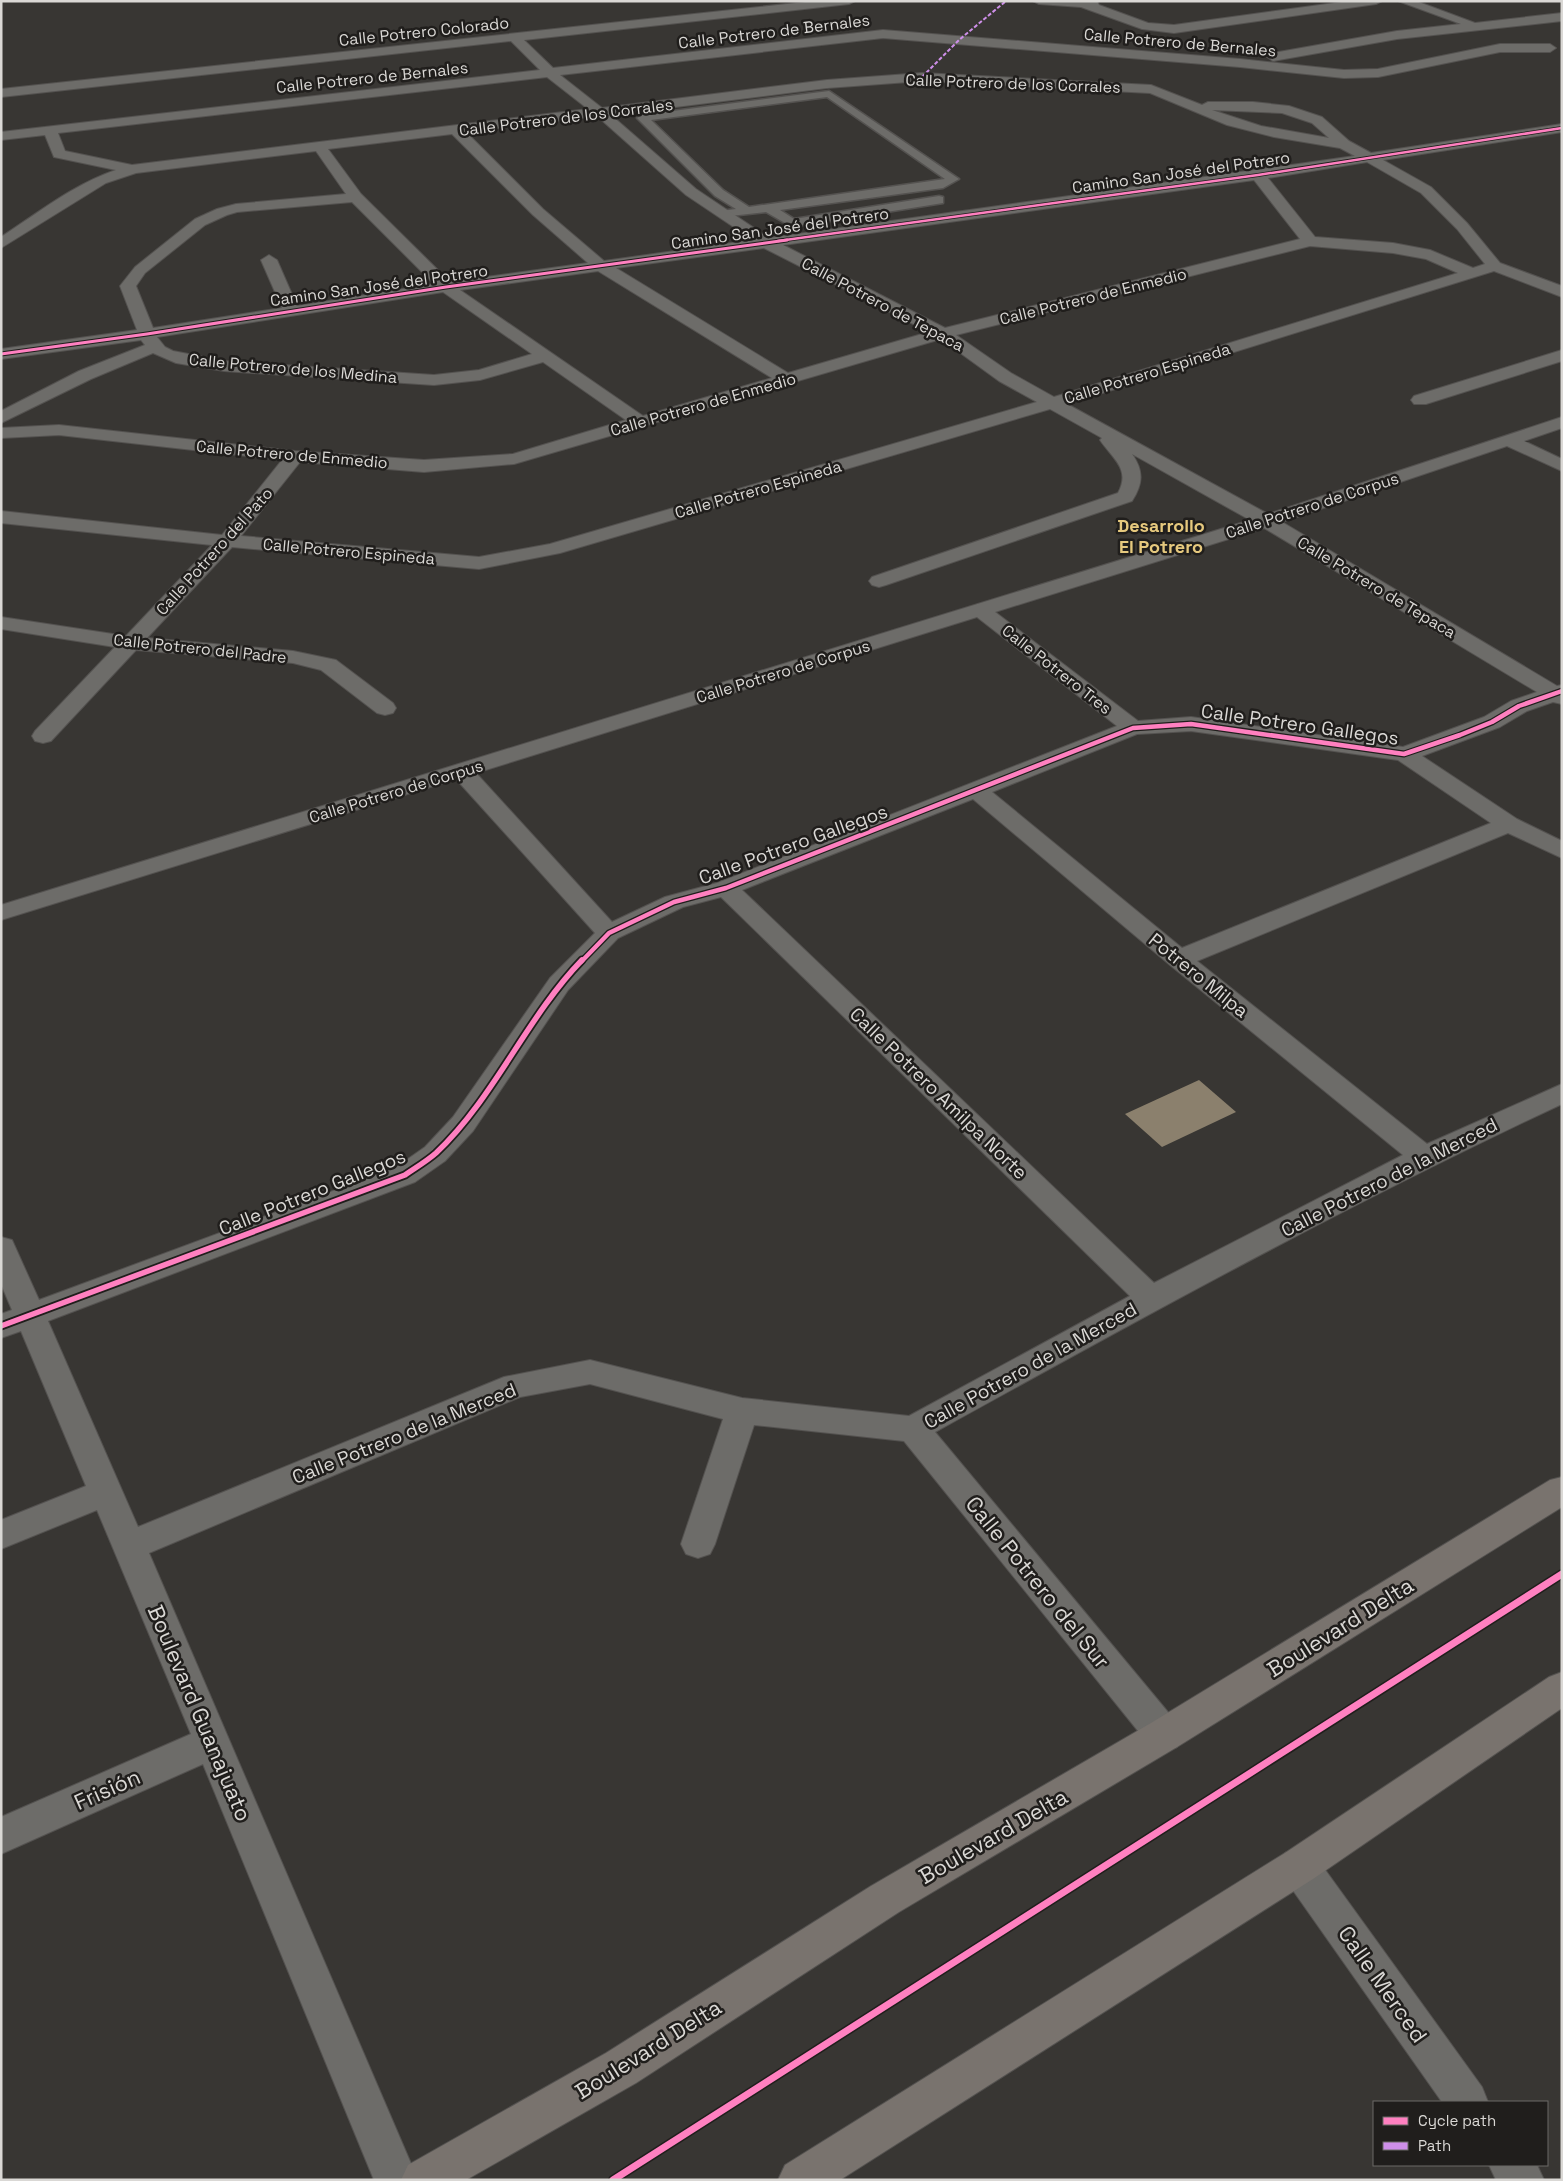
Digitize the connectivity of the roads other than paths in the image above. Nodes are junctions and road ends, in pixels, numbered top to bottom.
1 (1039, 1) edge
2 (1118, 1) edge
3 (1376, 1) edge
4 (1404, 1) edge
5 (1080, 3) edge
6 (850, 4) edge
7 (1560, 19) edge
8 (869, 21) dead end
9 (1476, 26) junction
10 (883, 34) junction
11 (1397, 35) junction
12 (516, 39) junction
13 (1500, 48) junction
14 (1556, 50) edge
15 (1123, 53) junction
16 (1240, 63) junction
17 (551, 74) junction
18 (1123, 88) junction
19 (1, 93) edge
20 (1192, 107) junction
21 (7, 110) edge
22 (601, 113) junction
23 (1562, 128) edge
24 (50, 130) junction
25 (456, 130) junction
26 (22, 133) junction
27 (2, 143) edge
28 (1344, 144) junction
29 (319, 146) junction
30 (22, 148) dead end
31 (41, 151) dead end
32 (60, 154) junction
33 (1368, 157) junction
34 (134, 170) junction
35 (1258, 175) junction
36 (943, 184) junction
37 (356, 197) junction
38 (768, 208) junction
39 (747, 211) junction
40 (725, 214) junction
41 (10, 223) dead end
42 (27, 225) junction
43 (1310, 240) junction
44 (767, 242) junction
45 (1, 244) edge
46 (269, 260) dead end
47 (601, 266) junction
48 (1495, 266) junction
49 (1472, 273) junction
50 (446, 287) junction
51 (1562, 292) edge
52 (291, 310) junction
53 (943, 334) junction
54 (151, 341) junction
55 (1, 354) edge
56 (1562, 355) edge
57 (545, 356) junction
58 (787, 380) junction
59 (1420, 400) dead end
60 (1052, 403) junction
61 (1, 418) edge
62 (640, 422) junction
63 (1562, 422) edge
64 (1101, 431) junction
65 (1, 433) edge
66 (1508, 440) junction
67 (295, 456) junction
68 (1562, 466) edge
69 (1, 517) edge
70 (1266, 521) junction
71 (227, 541) junction
72 (878, 581) dead end
73 (980, 610) junction
74 (1, 624) edge
75 (130, 643) junction
76 (1560, 694) edge
77 (385, 708) dead end
78 (1133, 728) junction
79 (43, 736) dead end
80 (1404, 754) junction
81 (460, 770) junction
82 (976, 790) junction
83 (1509, 824) junction
84 (1562, 851) edge
85 (726, 888) junction
86 (1, 913) edge
87 (609, 933) junction
88 (1179, 959) junction
89 (1562, 1093) edge
90 (1424, 1157) junction
91 (1, 1248) edge
92 (1151, 1298) junction
93 (16, 1321) edge
94 (742, 1410) junction
95 (913, 1429) junction
96 (1562, 1490) edge
97 (106, 1492) junction
98 (1, 1535) edge
99 (698, 1544) dead end
100 (129, 1546) junction
101 (1562, 1688) edge
102 (1164, 1735) junction
103 (213, 1742) junction
104 (1, 1836) edge
105 (1299, 1866) junction
106 (1466, 2101) edge
107 (1512, 2166) edge
108 (396, 2180) edge
109 (422, 2180) edge
110 (800, 2180) edge
111 (1522, 2180) edge

1 - 5 street
2 - 5 street
3 - 5 street
4 - 9 street
6 - 12 street, Calle Potrero Colorado
7 - 9 street
8 - 10 street
9 - 11 street
9 - 14 street
10 - 15 street, Calle Potrero de Bernales
10 - 17 street, Calle Potrero de Bernales
11 - 13 street
11 - 16 street
12 - 17 street, Calle Potrero de Tepaca
12 - 19 street, Calle Potrero Colorado
13 - 14 street, Calle Potrero de Bernales
13 - 16 street, Calle Potrero de Bernales
15 - 16 street, Calle Potrero de Bernales
15 - 18 street
17 - 22 street, Calle Potrero de Tepaca
17 - 24 street, Calle Potrero de Bernales
18 - 20 street, Calle Potrero de los Corrales
18 - 22 street, Calle Potrero de los Corrales
20 - 28 street, Calle Potrero de los Corrales
20 - 28 street
21 - 26 street
22 - 25 street, Calle Potrero de los Corrales
22 - 40 street, Calle Potrero de Tepaca
23 - 33 street, Camino San José del Potrero
24 - 26 street, Calle Potrero de Bernales
24 - 32 street
25 - 29 street, Calle Potrero de los Corrales
25 - 47 street
26 - 27 street
27 - 30 street
28 - 33 street
29 - 34 street, Calle Potrero de los Corrales
29 - 37 street
31 - 32 street
32 - 34 street
33 - 35 street, Camino San José del Potrero
33 - 48 street
34 - 42 street, Calle Potrero de los Corrales
35 - 43 street
35 - 44 street, Camino San José del Potrero
36 - 38 lane
36 - 38 lane
36 - 39 lane
37 - 50 street
37 - 54 street
38 - 39 lane
39 - 40 lane
40 - 44 street, Calle Potrero de Tepaca
41 - 42 street
42 - 45 street, Calle Potrero de los Corrales
43 - 49 street, Calle Potrero de Enmedio
43 - 53 street, Calle Potrero de Enmedio
44 - 47 street, Camino San José del Potrero
44 - 53 street, Calle Potrero de Tepaca
46 - 52 street
47 - 50 street, Camino San José del Potrero
47 - 58 street
48 - 49 street, Calle Potrero Espineda
48 - 51 street
49 - 60 street, Calle Potrero Espineda
50 - 52 street, Camino San José del Potrero
50 - 57 street
52 - 54 street, Camino San José del Potrero
53 - 58 street, Calle Potrero de Enmedio
53 - 60 street, Calle Potrero de Tepaca
54 - 55 street, Camino San José del Potrero
54 - 57 street, Calle Potrero de los Medina
54 - 61 street
56 - 59 street
57 - 62 street
58 - 62 street, Calle Potrero de Enmedio
60 - 64 street, Calle Potrero de Tepaca
60 - 71 street, Calle Potrero Espineda
62 - 67 street, Calle Potrero de Enmedio
63 - 66 street, Calle Potrero de Corpus
64 - 70 street, Calle Potrero de Tepaca
64 - 72 street
65 - 67 street, Calle Potrero de Enmedio
66 - 68 street
66 - 70 street, Calle Potrero de Corpus
67 - 71 street, Calle Potrero del Pato
69 - 71 street, Calle Potrero Espineda
70 - 73 street, Calle Potrero de Corpus
70 - 76 street, Calle Potrero de Tepaca
71 - 75 street, Calle Potrero del Pato
73 - 78 street, Calle Potrero Tres
73 - 81 street, Calle Potrero de Corpus
74 - 75 street, Calle Potrero del Padre
75 - 77 street, Calle Potrero del Padre
75 - 79 street, Calle Potrero del Pato
76 - 80 street, Calle Potrero Gallegos
78 - 80 street, Calle Potrero Gallegos
78 - 82 street, Calle Potrero Gallegos
80 - 83 street
81 - 86 street, Calle Potrero de Corpus
81 - 87 street
82 - 85 street, Calle Potrero Gallegos
82 - 88 street, Potrero Milpa
83 - 84 street
83 - 88 street
85 - 87 street, Calle Potrero Gallegos
85 - 92 street, Calle Potrero Amilpa Norte
87 - 93 street, Calle Potrero Gallegos
88 - 90 street, Potrero Milpa
89 - 90 street, Calle Potrero de la Merced
90 - 92 street, Calle Potrero de la Merced
91 - 93 street, Boulevard Guanajuato
92 - 95 street, Calle Potrero de la Merced
93 - 97 street, Boulevard Guanajuato
94 - 95 street, Calle Potrero de la Merced
94 - 99 street
94 - 100 street, Calle Potrero de la Merced
95 - 102 street, Calle Potrero del Sur
96 - 102 main road, Boulevard Delta
97 - 98 street
97 - 100 street, Boulevard Guanajuato
100 - 103 street, Boulevard Guanajuato
101 - 105 main road
102 - 109 main road, Boulevard Delta
103 - 104 street, Frisión
103 - 108 street, Boulevard Guanajuato
105 - 106 street, Calle Merced
105 - 110 main road
107 - 111 street

